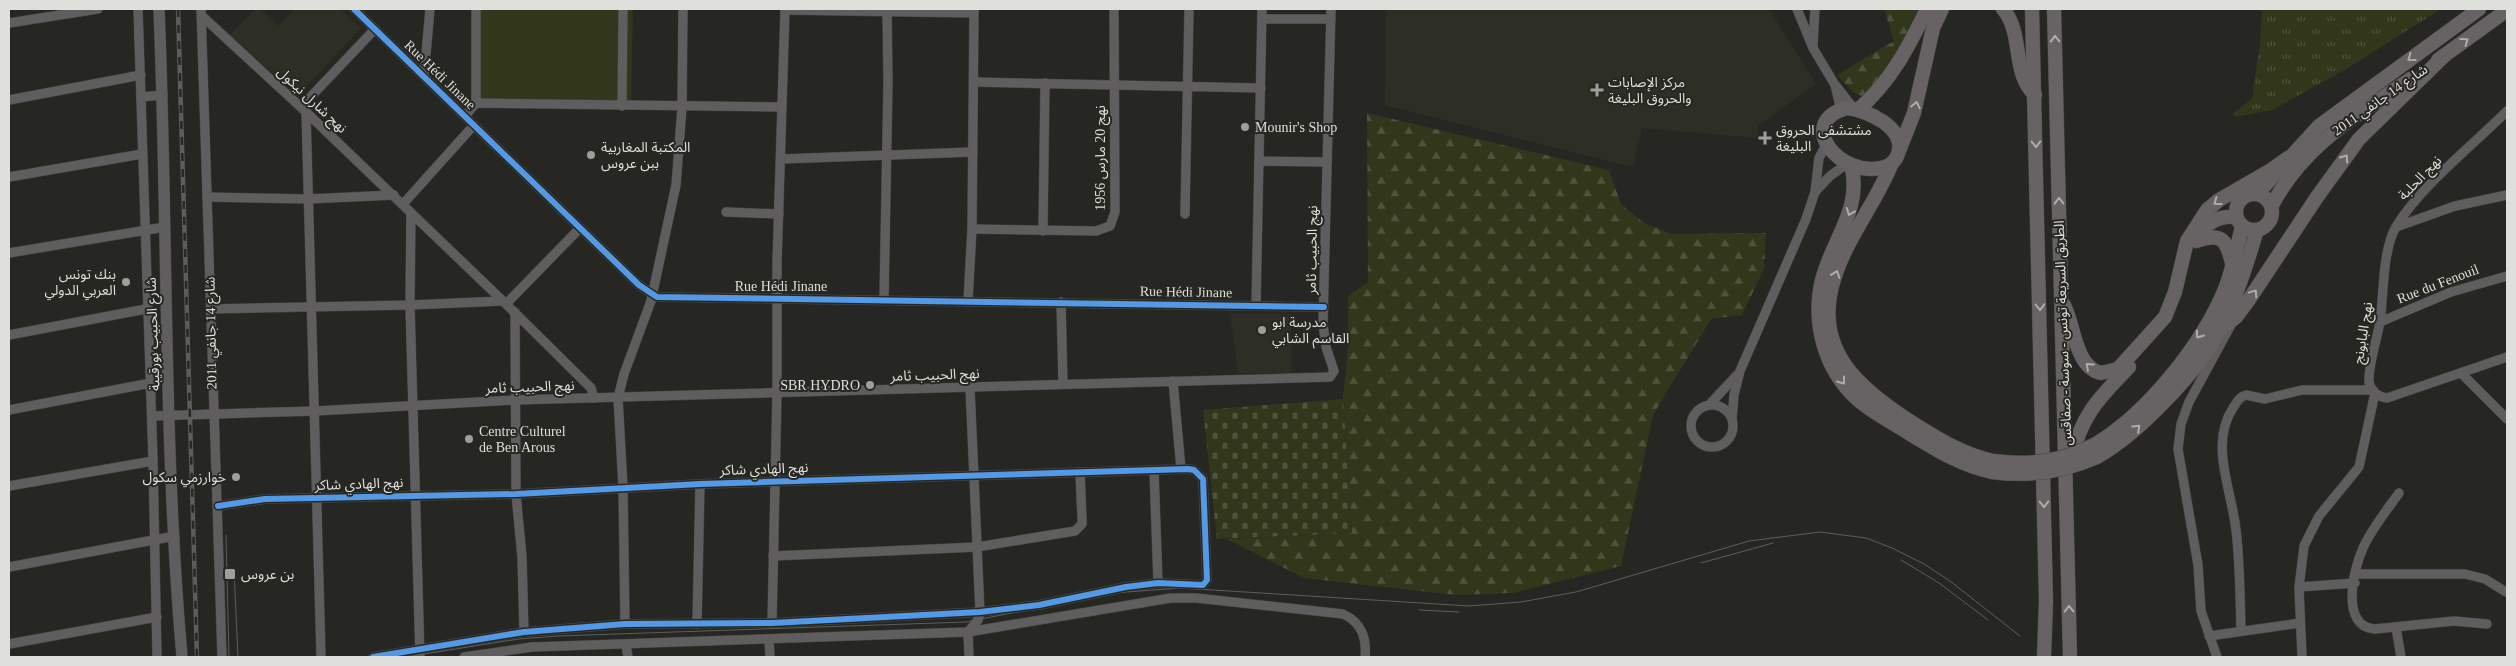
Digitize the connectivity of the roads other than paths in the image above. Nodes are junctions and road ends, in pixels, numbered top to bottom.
1 (98, 9) edge
2 (138, 9) edge
3 (159, 9) edge
4 (354, 9) edge
5 (430, 9) edge
6 (476, 9) edge
7 (623, 9) edge
8 (683, 9) edge
9 (785, 9) edge
10 (1114, 9) edge
11 (1189, 9) edge
12 (1262, 9) edge
13 (1331, 9) edge
14 (1797, 9) edge
15 (1815, 9) edge
16 (1927, 9) edge
17 (1942, 9) edge
18 (2003, 9) edge
19 (2032, 9) edge
20 (2054, 9) edge
21 (2479, 9) edge
22 (887, 10) edge
23 (2507, 10) edge
24 (974, 11) edge
25 (201, 12) edge
26 (1262, 19) junction
27 (1331, 19) junction
28 (9, 24) edge
29 (374, 29) junction
30 (1813, 48) junction
31 (2445, 55) junction
32 (141, 75) junction
33 (424, 76) junction
34 (974, 82) junction
35 (1045, 83) junction
36 (1114, 85) junction
37 (1835, 85) junction
38 (1188, 87) junction
39 (1261, 88) junction
40 (162, 95) junction
41 (2035, 95) junction
42 (142, 97) junction
43 (9, 100) edge
44 (476, 103) junction
45 (622, 106) junction
46 (782, 107) junction
47 (682, 108) junction
48 (304, 110) junction
49 (1851, 110) junction
50 (2507, 111) edge
51 (465, 116) junction
52 (474, 125) junction
53 (1826, 145) junction
54 (973, 152) junction
55 (142, 154) junction
56 (887, 155) junction
57 (1896, 157) junction
58 (2288, 158) junction
59 (780, 159) junction
60 (1260, 161) junction
61 (1327, 162) junction
62 (1850, 164) junction
63 (9, 177) edge
64 (1815, 192) junction
65 (2257, 194) junction
66 (394, 195) junction
67 (2507, 195) edge
68 (207, 197) junction
69 (308, 199) junction
70 (403, 204) junction
71 (2412, 204) junction
72 (2271, 207) junction
73 (726, 212) dead end
74 (411, 213) junction
75 (779, 214) junction
76 (1185, 214) dead end
77 (2422, 217) junction
78 (2239, 221) junction
79 (165, 227) junction
80 (580, 228) junction
81 (2395, 228) junction
82 (972, 229) junction
83 (2256, 230) junction
84 (144, 231) junction
85 (1043, 231) junction
86 (2196, 242) junction
87 (9, 254) edge
88 (2233, 268) junction
89 (2507, 276) edge
90 (652, 296) junction
91 (777, 298) junction
92 (884, 299) junction
93 (2061, 300) junction
94 (968, 301) junction
95 (504, 302) junction
96 (1060, 302) junction
97 (410, 305) junction
98 (311, 306) junction
99 (1256, 306) junction
100 (1324, 307) junction
101 (146, 309) junction
102 (210, 309) junction
103 (515, 312) junction
104 (2236, 316) junction
105 (2380, 322) junction
106 (2221, 328) junction
107 (9, 335) edge
108 (2507, 357) edge
109 (1740, 371) junction
110 (2461, 373) junction
111 (1172, 381) junction
112 (151, 383) junction
113 (1064, 384) junction
114 (970, 388) junction
115 (2374, 392) junction
116 (778, 393) junction
117 (594, 398) junction
118 (618, 398) junction
119 (516, 400) junction
120 (1709, 405) junction
121 (413, 406) junction
122 (9, 410) edge
123 (315, 411) junction
124 (213, 412) junction
125 (170, 414) junction
126 (152, 416) junction
127 (2507, 418) edge
128 (1732, 419) junction
129 (2097, 450) junction
130 (153, 461) junction
131 (1993, 467) junction
132 (1181, 469) junction
133 (1154, 470) junction
134 (1080, 472) junction
135 (975, 474) junction
136 (2067, 479) junction
137 (774, 482) junction
138 (700, 484) junction
139 (9, 486) edge
140 (623, 487) junction
141 (2398, 492) dead end
142 (417, 494) junction
143 (516, 494) junction
144 (315, 498) junction
145 (218, 506) junction
146 (175, 536) junction
147 (154, 540) junction
148 (977, 547) junction
149 (773, 556) junction
150 (9, 567) edge
151 (2355, 579) junction
152 (1158, 583) junction
153 (2299, 587) junction
154 (2506, 592) edge
155 (980, 612) junction
156 (157, 618) junction
157 (772, 623) junction
158 (2300, 623) junction
159 (625, 624) junction
160 (697, 624) junction
161 (2487, 624) dead end
162 (2396, 628) junction
163 (2241, 630) junction
164 (524, 632) junction
165 (968, 632) junction
166 (2209, 636) junction
167 (769, 640) junction
168 (9, 644) edge
169 (626, 645) junction
170 (420, 653) edge
171 (157, 657) edge
172 (182, 657) edge
173 (222, 657) edge
174 (321, 657) edge
175 (373, 657) edge
176 (464, 657) edge
177 (628, 657) edge
178 (770, 657) edge
179 (970, 657) edge
180 (1365, 657) edge
181 (2044, 657) edge
182 (2070, 657) edge
183 (2217, 657) edge
184 (2302, 657) edge
185 (2401, 657) edge

1 - 28 street
2 - 32 street
3 - 40 main road, شارع الحبيب بورقيبة
4 - 29 street, Rue Hédi Jinane
5 - 33 street
6 - 44 street
7 - 45 street
8 - 47 street
9 - 22 street
9 - 46 street
10 - 36 street, نهج 20 مارس 1956
11 - 38 street
12 - 26 street
13 - 27 street, نهج الحبيب ثامر
14 - 30 street
15 - 30 street
16 - 49 highway
57 -> 17 highway
18 - 41 highway
19 - 41 highway, الطريق السريعة تونس - سوسة - صفاقس
93 -> 20 highway, الطريق السريعة تونس - سوسة - صفاقس
21 -> 58 highway, شارع 14 جانفي 2011
22 - 24 street
22 - 56 street
31 -> 23 highway, شارع 14 جانفي 2011
24 - 34 street
25 - 48 street, نهج شارل نيكول
25 - 68 street, شارع 14 جانفي 2011
26 - 27 street
26 - 39 street
27 - 61 street, نهج الحبيب ثامر
29 - 33 street, Rue Hédi Jinane
29 - 48 street
30 - 37 street
31 - 72 highway, شارع 14 جانفي 2011
104 -> 31 highway
32 - 42 street
32 - 43 street
33 - 51 street, Rue Hédi Jinane
34 - 35 street
34 - 54 street
35 - 36 street
35 - 85 street
36 - 38 street
36 - 85 street, نهج 20 مارس 1956
37 - 49 street
37 - 49 street
38 - 39 street
38 - 76 street
39 - 60 street
40 - 42 street
40 - 79 main road, شارع الحبيب بورقيبة
41 -> 181 highway, الطريق السريعة تونس - سوسة - صفاقس
42 - 55 street
44 - 45 street
44 - 51 street
45 - 47 street
46 - 47 street
46 - 59 street
47 - 90 street
48 - 66 street, نهج شارل نيكول
48 - 69 street
49 - 53 highway
49 - 57 highway
50 - 71 street, نهج الحلبة
51 - 52 street, Rue Hédi Jinane
52 - 70 street
52 - 80 street, Rue Hédi Jinane
53 - 62 highway
53 - 64 street
54 - 56 street
54 - 82 street
55 - 63 street
55 - 84 street
56 - 59 street
56 - 92 street
57 - 62 highway
131 -> 57 highway
58 - 65 highway, شارع 14 جانفي 2011
58 -> 93 highway
59 - 75 street
60 - 61 street
60 - 99 street
61 - 100 street, نهج الحبيب ثامر
62 - 64 street
62 -> 131 highway
64 - 109 street
65 - 72 highway
65 - 78 highway, شارع 14 جانفي 2011
66 - 69 street
66 - 70 street, نهج شارل نيكول
67 - 77 street, نهج الحلبة
68 - 69 street
68 - 102 street, شارع 14 جانفي 2011
69 - 98 street
70 - 74 street, نهج شارل نيكول
71 - 77 street
71 - 81 street, نهج الحلبة
72 - 83 highway, شارع 14 جانفي 2011
73 - 75 street
74 - 95 street, نهج شارل نيكول
74 - 97 street
75 - 91 street
77 - 81 street, نهج الحلبة
78 - 83 highway
78 - 86 highway
78 - 88 highway
79 - 84 street
79 - 125 main road, شارع الحبيب بورقيبة
80 - 90 street, Rue Hédi Jinane
80 - 95 street
81 - 105 street, نهج البابونج
82 - 85 street, نهج 20 مارس 1956
82 - 94 street
83 - 106 highway
84 - 87 street
84 - 101 street
86 - 88 highway
86 - 136 highway
88 -> 129 highway
89 - 105 street, Rue du Fenouil
90 - 91 street, Rue Hédi Jinane
90 - 118 street
91 - 92 street, Rue Hédi Jinane
91 - 116 street
92 - 94 street, Rue Hédi Jinane
93 - 136 highway, الطريق السريعة تونس - سوسة - صفاقس
94 - 96 street, Rue Hédi Jinane
95 - 97 street
95 - 103 street, نهج شارل نيكول
96 - 99 street, Rue Hédi Jinane
96 - 113 street
97 - 98 street
97 - 121 street
98 - 102 street
98 - 123 street
99 - 100 street, Rue Hédi Jinane
100 - 111 street, نهج الحبيب ثامر
101 - 107 street
101 - 112 street
102 - 124 street, شارع 14 جانفي 2011
103 - 117 street, نهج شارل نيكول
103 - 119 street
104 - 106 highway
104 - 166 street
105 - 115 street, نهج البابونج
129 -> 106 highway
108 - 110 street
109 - 120 street
109 - 128 street
110 - 115 street
110 - 127 street
111 - 113 street, نهج الحبيب ثامر
111 - 132 street
112 - 122 street
112 - 126 street
113 - 114 street, نهج الحبيب ثامر
114 - 116 street, نهج الحبيب ثامر
114 - 135 street
115 - 153 street, نهج البابونج
115 - 163 street
116 - 118 street, نهج الحبيب ثامر
116 - 137 street
117 - 118 street, نهج الحبيب ثامر
117 - 119 street, نهج الحبيب ثامر
118 - 140 street
119 - 121 street, نهج الحبيب ثامر
119 - 143 street
120 - 128 street
120 - 128 street
121 - 123 street, نهج الحبيب ثامر
121 - 142 street
123 - 124 street, نهج الحبيب ثامر
123 - 144 street
124 - 125 street, نهج الحبيب ثامر
124 - 145 street, شارع 14 جانفي 2011
125 - 126 street, نهج الحبيب ثامر
125 - 146 main road, شارع الحبيب بورقيبة
126 - 130 street
129 - 131 highway, bridge
130 - 139 street
130 - 147 street
132 - 133 street, نهج الهادي شاكر
132 - 152 street, نهج الهادي شاكر
133 - 134 street, نهج الهادي شاكر
133 - 152 street
134 - 135 street, نهج الهادي شاكر
134 - 148 street
135 - 137 street, نهج الهادي شاكر
135 - 148 street
182 -> 136 highway, الطريق السريعة تونس - سوسة - صفاقس
137 - 138 street, نهج الهادي شاكر
137 - 149 street
138 - 140 street, نهج الهادي شاكر
138 - 160 street
140 - 143 street, نهج الهادي شاكر
140 - 159 street
141 - 151 street
142 - 143 street, نهج الهادي شاكر
142 - 144 street, نهج الهادي شاكر
142 - 170 street
143 - 164 street
144 - 145 street, نهج الهادي شاكر
144 - 174 street
145 - 173 street, شارع 14 جانفي 2011
146 - 147 street
146 - 172 main road, شارع الحبيب بورقيبة
147 - 150 street
147 - 156 street
148 - 149 street
148 - 155 street
149 - 157 street
151 - 153 street
151 - 154 street
151 - 162 street
152 - 155 street
153 - 158 street, نهج البابونج
155 - 157 street
155 - 165 street
156 - 168 street
156 - 171 street
157 - 160 street
158 - 163 street
158 - 184 street, نهج البابونج
159 - 160 street
159 - 164 street
161 - 162 street
162 - 185 street
163 - 166 street
164 - 170 street
165 - 167 street
165 - 179 street
165 - 180 street
166 - 183 street
167 - 169 street
167 - 178 street
169 - 176 street
169 - 177 street
170 - 175 street

